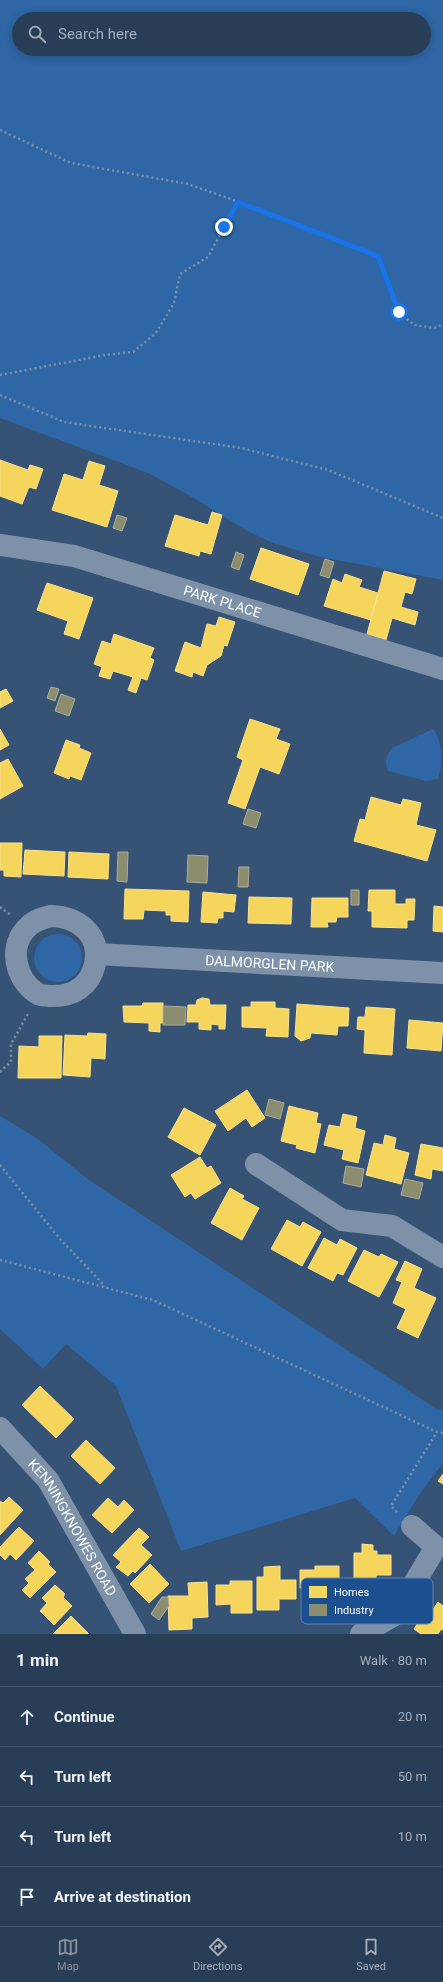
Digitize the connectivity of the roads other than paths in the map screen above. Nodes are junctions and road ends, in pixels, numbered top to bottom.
1 (0, 545) edge
2 (443, 669) edge
3 (97, 954) junction
4 (443, 973) edge
5 (256, 1164) dead end
6 (443, 1257) edge
7 (0, 1428) edge
8 (412, 1526) road end
9 (417, 1578) edge
10 (379, 1624) edge
11 (135, 1634) edge
12 (361, 1634) edge

1 - 2 street, PARK PLACE
3 - 3 street
3 - 4 street, DALMORGLEN PARK
5 - 6 street
7 - 11 street, KENNINGKNOWES ROAD
8 - 9 street
10 - 12 street

